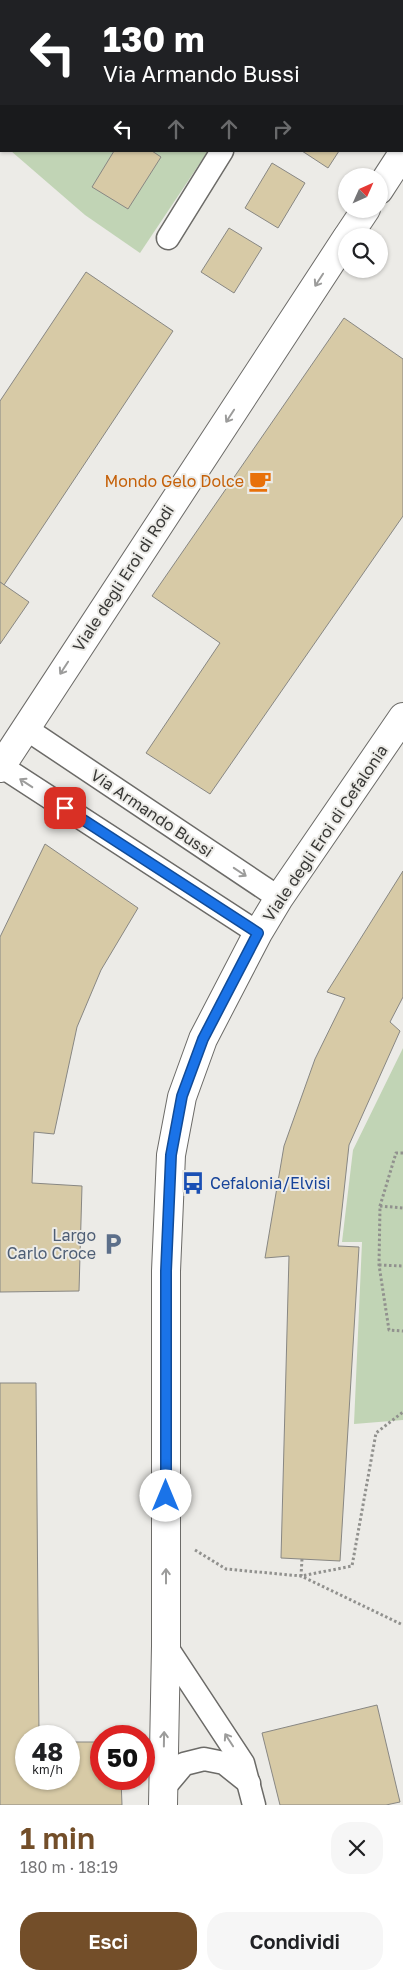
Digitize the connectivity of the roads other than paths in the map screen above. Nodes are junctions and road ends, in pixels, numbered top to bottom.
1 (221, 152) edge
2 (403, 153) edge
3 (388, 176) edge
4 (168, 238) dead end
5 (338, 252) edge
6 (403, 717) edge
7 (25, 728) junction
8 (0, 767) edge
9 (279, 898) junction
10 (258, 933) junction
11 (166, 1646) junction
12 (249, 1783) junction
13 (163, 1797) edge
14 (254, 1805) edge

1 - 4 street
2 - 3 main road
5 -> 7 main road, Viale degli Eroi di Rodi
6 - 9 main road, Viale degli Eroi di Cefalonia
7 - 8 main road, Viale degli Eroi di Rodi
7 -> 9 street, Via Armando Bussi
10 -> 8 street
9 - 10 main road, Viale degli Eroi di Cefalonia
11 -> 10 main road, Viale degli Eroi di Cefalonia
12 -> 11 street
13 -> 11 main road, Viale degli Eroi di Cefalonia
12 - 13 street
12 - 14 street

